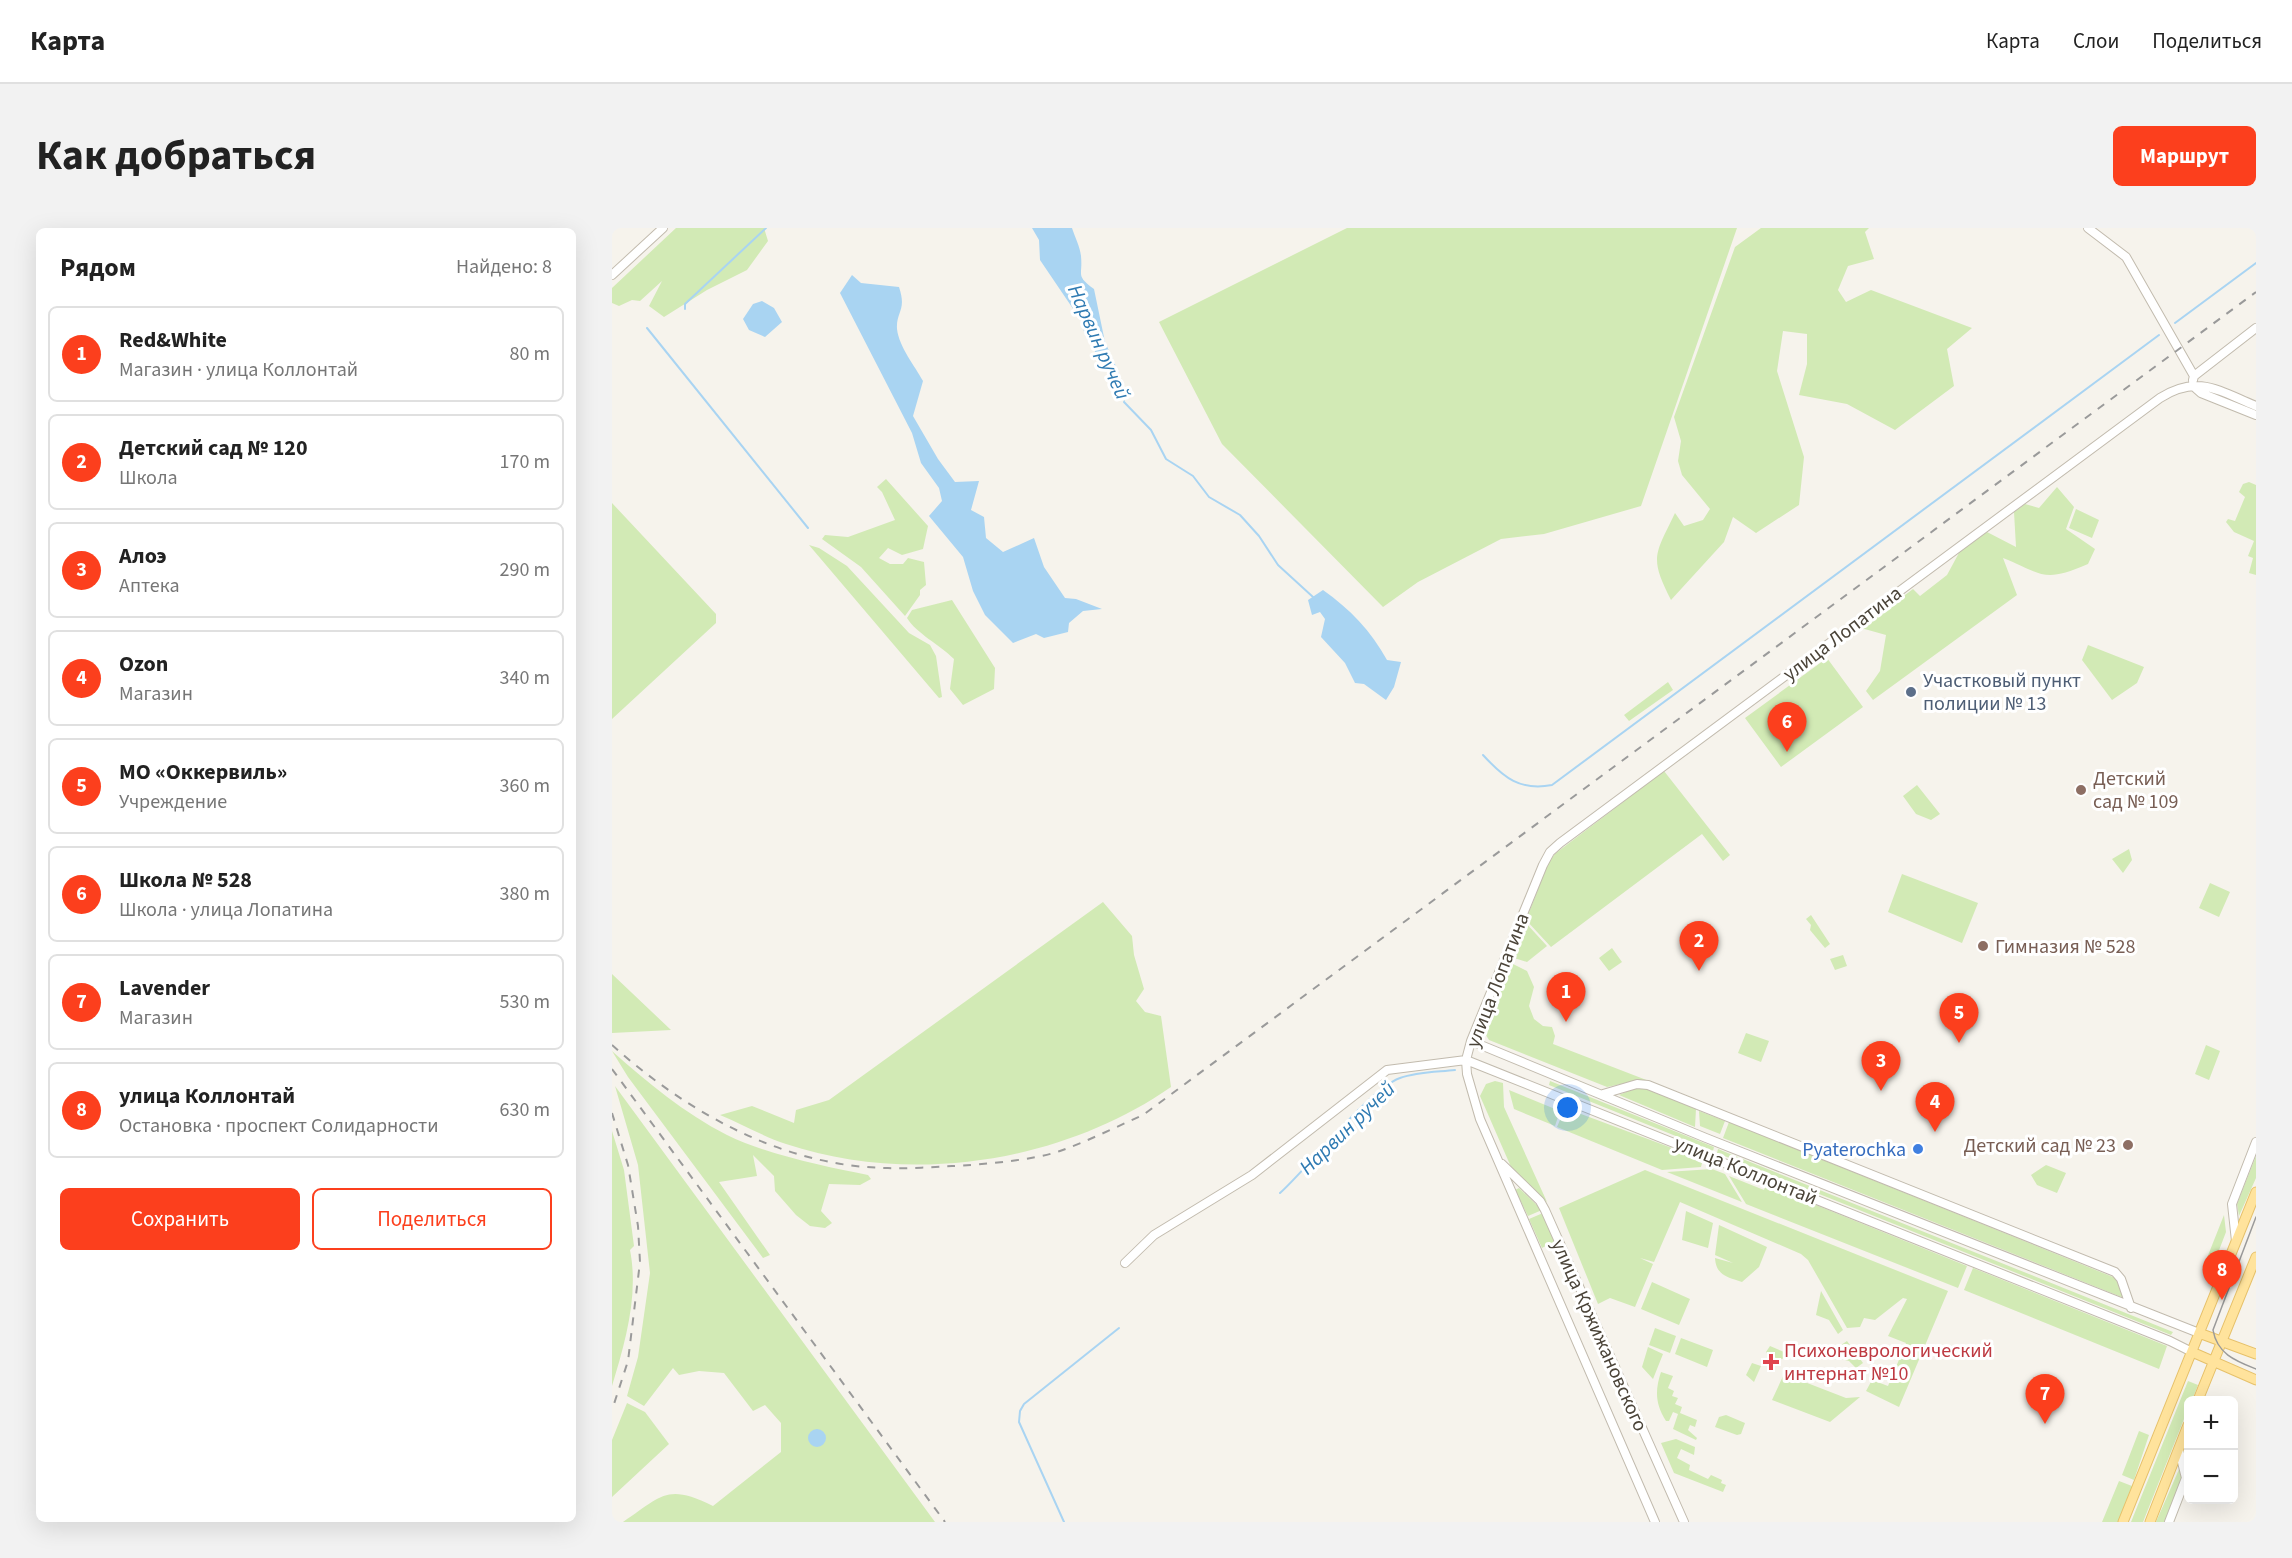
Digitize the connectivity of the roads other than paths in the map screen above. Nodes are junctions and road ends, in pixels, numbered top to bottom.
1 (663, 228) edge
2 (2088, 228) edge
3 (612, 275) edge
4 (2256, 328) edge
5 (2194, 376) junction
6 (2192, 385) junction
7 (2256, 406) edge
8 (2256, 415) edge
9 (1472, 1041) junction
10 (1466, 1060) junction
11 (1603, 1094) junction
12 (2256, 1142) edge
13 (1499, 1161) junction
14 (1518, 1183) junction
15 (1508, 1188) junction
16 (2256, 1192) edge
17 (2236, 1242) junction
18 (2256, 1257) edge
19 (1125, 1263) dead end
20 (2131, 1308) junction
21 (2199, 1333) junction
22 (2223, 1340) junction
23 (2192, 1352) junction
24 (2256, 1354) edge
25 (2213, 1364) junction
26 (2256, 1380) edge
27 (2200, 1396) edge
28 (2184, 1436) edge
29 (2179, 1450) junction
30 (1655, 1522) edge
31 (1683, 1522) edge
32 (2123, 1522) edge
33 (2150, 1522) edge
34 (2169, 1522) edge

1 - 3 street
2 - 5 street
4 - 5 street
5 - 6 street
6 - 7 street
6 - 8 street
6 - 9 street, улица Лопатина
9 - 10 street, улица Лопатина
9 - 11 street, улица Коллонтай
10 - 13 street, улица Кржижановского
10 - 19 street
10 - 23 street, улица Коллонтай
11 - 20 street, улица Коллонтай
11 - 20 street
12 - 17 street
13 - 14 street, улица Кржижановского
13 - 15 street, улица Кржижановского
14 - 15 street
14 - 31 street, улица Кржижановского
15 - 30 street, улица Кржижановского
16 - 17 main road
17 - 21 main road
18 - 22 main road
20 - 21 street, улица Коллонтай
21 - 22 main road, улица Коллонтай
21 - 23 main road
22 - 24 main road, улица Коллонтай
22 - 25 main road
23 - 25 main road, улица Коллонтай
23 - 32 main road
25 - 26 main road, улица Коллонтай
25 - 27 main road
28 - 29 main road
29 - 33 main road
29 - 34 street

